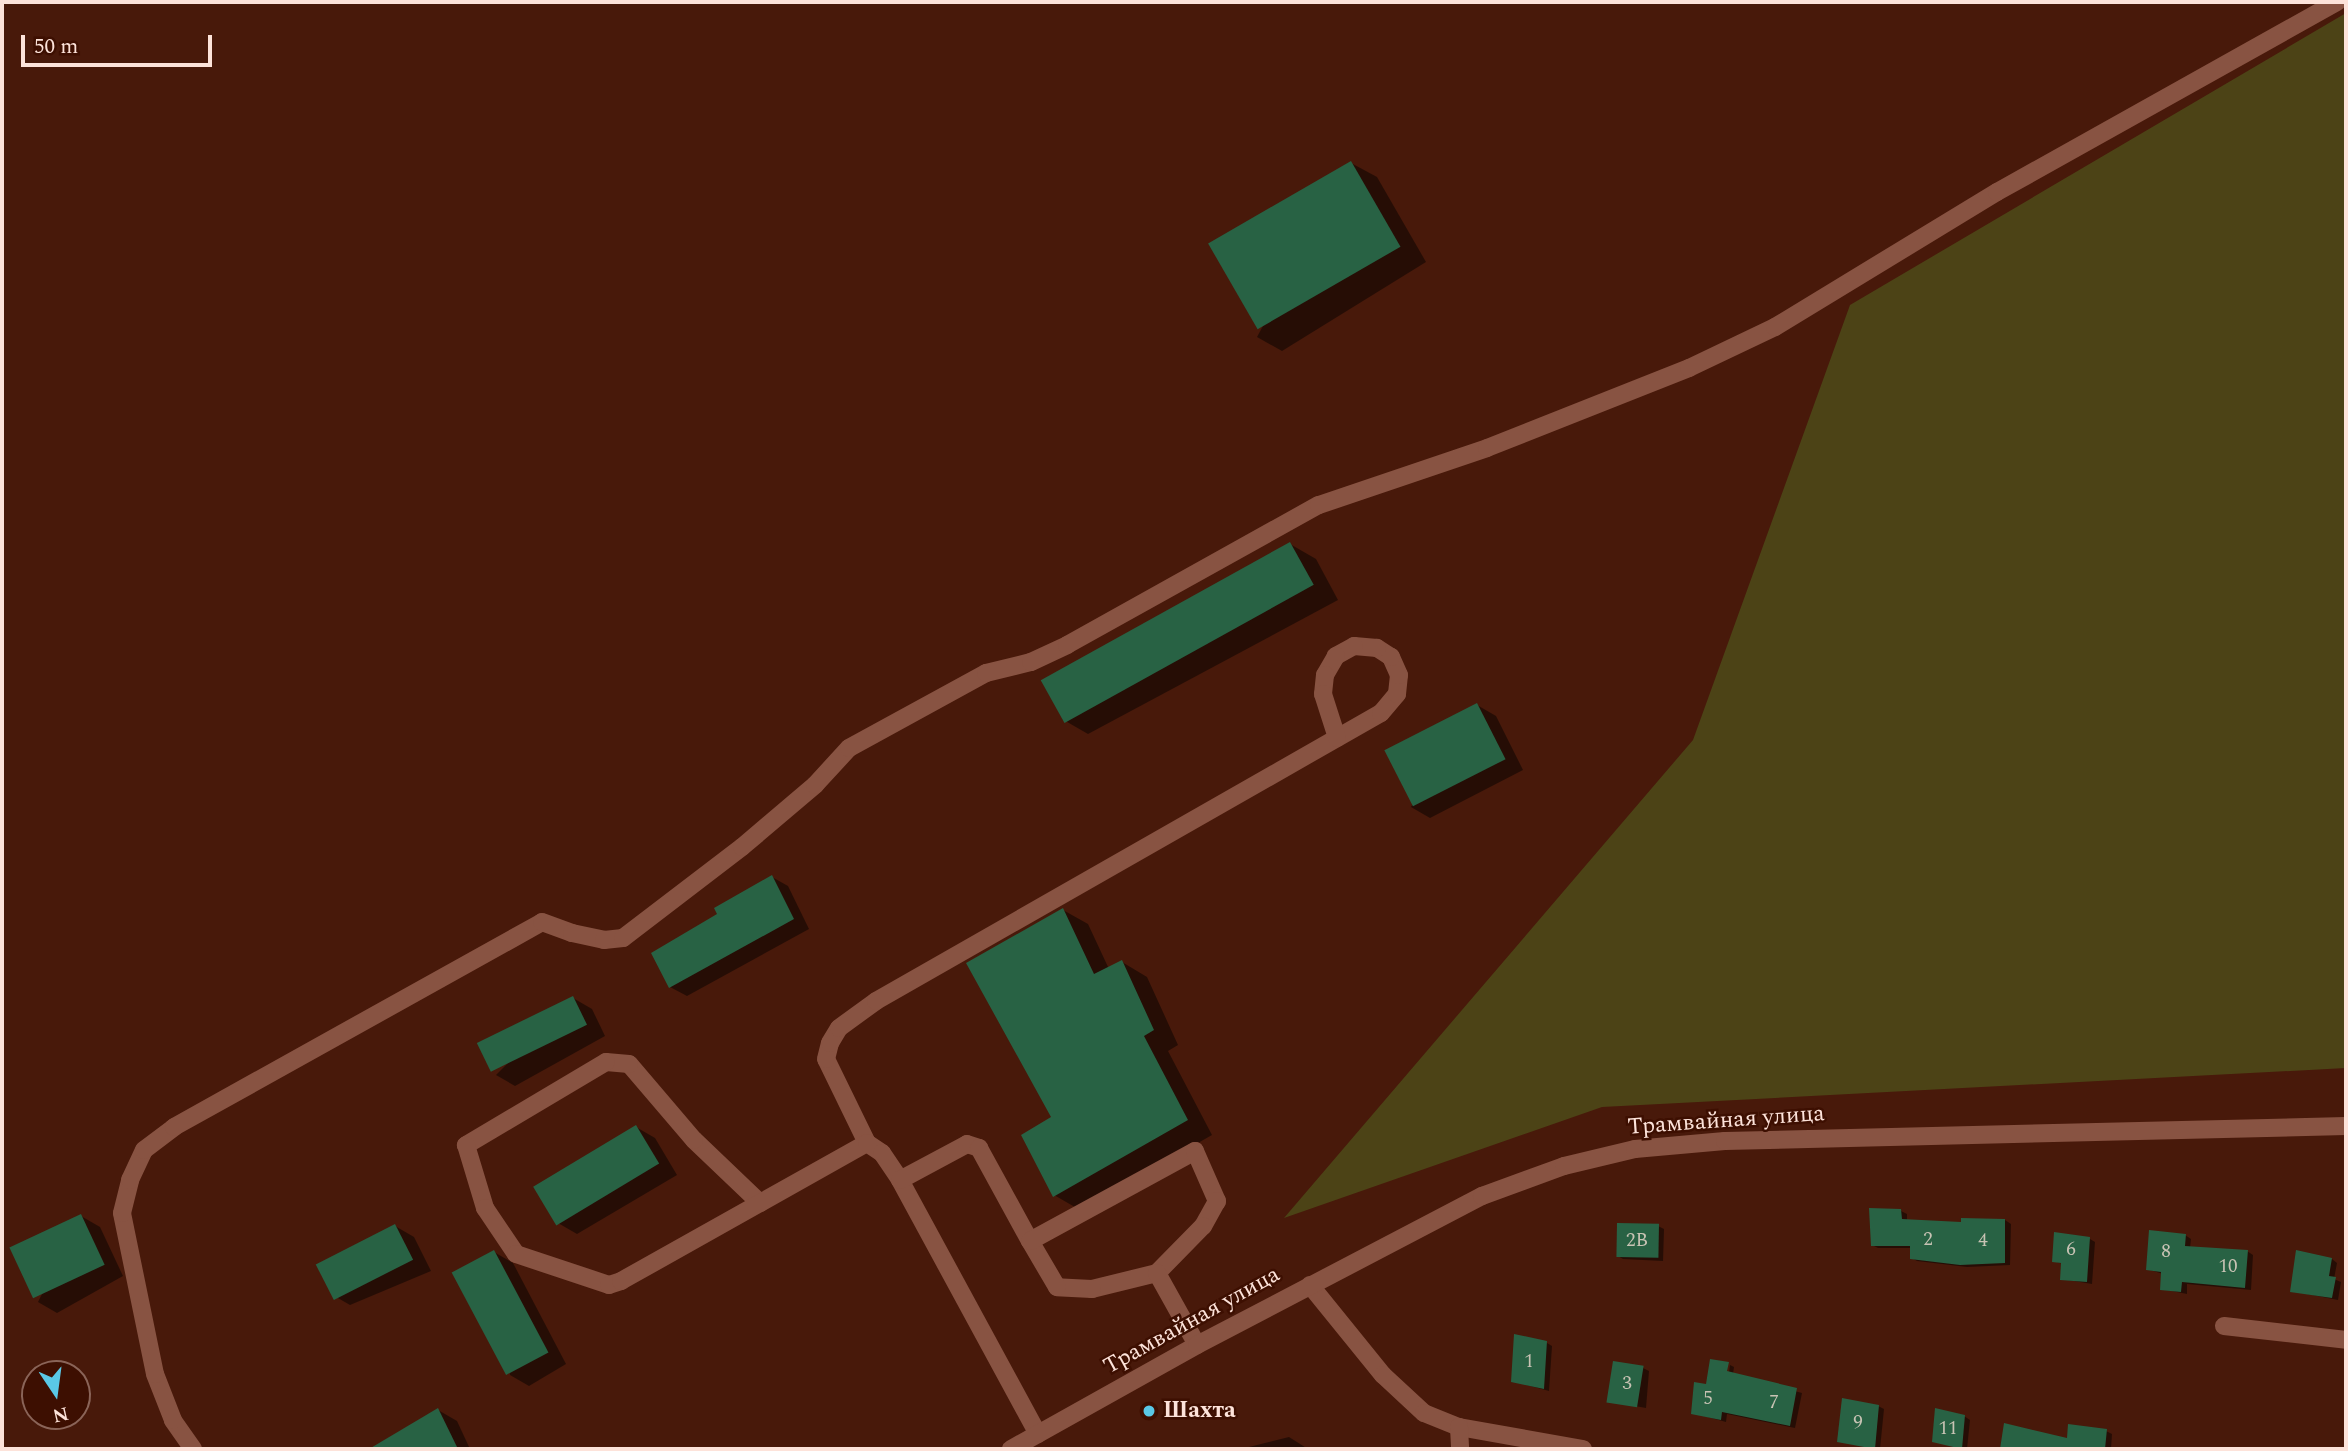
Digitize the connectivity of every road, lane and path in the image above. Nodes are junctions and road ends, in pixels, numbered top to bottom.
1 (2337, 2) edge
2 (1337, 737) junction
3 (2346, 1126) edge
4 (867, 1143) junction
5 (900, 1180) junction
6 (760, 1203) junction
7 (1030, 1241) junction
8 (1157, 1273) junction
9 (1310, 1285) junction
10 (2224, 1326) dead end
11 (2346, 1340) edge
12 (1196, 1345) junction
13 (1459, 1427) junction
14 (1038, 1434) junction
15 (193, 1449) edge
16 (1011, 1449) edge
17 (1460, 1449) edge
18 (1583, 1449) edge

1 - 15 street
2 - 2 street
2 - 4 street
3 - 9 street, Трамвайная улица
4 - 5 street
4 - 6 street
5 - 7 street
5 - 14 street
6 - 6 street
7 - 8 street
7 - 8 street
8 - 12 street
9 - 12 street, Трамвайная улица
9 - 13 street
10 - 11 street
12 - 14 street, Трамвайная улица
13 - 17 street
13 - 18 street
14 - 16 street, Трамвайная улица

